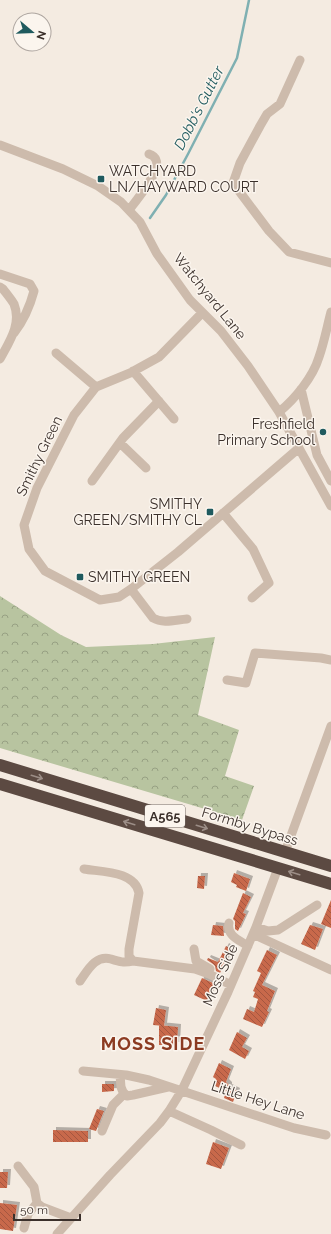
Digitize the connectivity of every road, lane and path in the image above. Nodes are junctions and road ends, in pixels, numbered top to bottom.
1 (300, 60) dead end
2 (0, 145) edge
3 (149, 154) dead end
4 (129, 210) junction
5 (331, 263) edge
6 (0, 274) edge
7 (0, 287) edge
8 (202, 312) junction
9 (331, 312) edge
10 (14, 333) junction
11 (56, 353) dead end
12 (0, 359) edge
13 (134, 371) junction
14 (96, 387) junction
15 (301, 389) junction
16 (159, 401) junction
17 (279, 412) junction
18 (174, 419) dead end
19 (120, 443) junction
20 (299, 448) junction
21 (146, 468) dead end
22 (92, 481) dead end
23 (331, 481) edge
24 (331, 506) edge
25 (224, 513) junction
26 (131, 589) junction
27 (252, 598) dead end
28 (187, 619) dead end
29 (331, 660) edge
30 (227, 680) dead end
31 (331, 726) edge
32 (0, 765) edge
33 (0, 784) edge
34 (285, 852) junction
35 (331, 866) edge
36 (278, 868) junction
37 (84, 869) dead end
38 (331, 884) edge
39 (317, 905) dead end
40 (229, 923) dead end
41 (254, 931) junction
42 (248, 946) junction
43 (194, 949) dead end
44 (133, 961) junction
45 (331, 970) edge
46 (80, 981) dead end
47 (232, 982) junction
48 (83, 1071) dead end
49 (120, 1075) junction
50 (170, 1086) junction
51 (182, 1090) junction
52 (124, 1094) junction
53 (169, 1111) junction
54 (102, 1131) dead end
55 (326, 1135) dead end
56 (241, 1145) dead end
57 (18, 1166) dead end
58 (37, 1203) junction
59 (71, 1218) junction
60 (24, 1228) dead end
61 (57, 1234) edge

1 - 5 street
2 - 4 street, Watchyard Lane
3 - 4 street
4 - 8 street, Watchyard Lane
6 - 10 street
7 - 10 street
8 - 13 street, Smithy Green
8 - 17 street, Watchyard Lane
9 - 15 street
10 - 12 street
11 - 14 street
13 - 14 street, Smithy Green
13 - 16 street
14 - 26 street, Smithy Green
15 - 17 street
15 - 23 street
16 - 18 street
16 - 19 street
17 - 20 street, Watchyard Lane
19 - 21 street
19 - 22 street
20 - 24 street, Watchyard Lane
20 - 25 street, Smithy Green
25 - 26 street, Smithy Green
25 - 27 street
26 - 28 street
29 - 30 street
31 - 34 street
32 -> 34 highway, Formby Bypass / A565
36 -> 33 highway, A565
34 - 35 highway, Formby Bypass / A565
38 -> 36 highway, A565
36 - 41 street, Moss Side
37 - 44 street
39 - 41 street
40 - 42 street
41 - 42 street, Moss Side
41 - 45 street
42 - 47 street, Moss Side
43 - 47 street
44 - 46 street
44 - 47 street
47 - 51 street, Moss Side
48 - 49 street, Little Hey Lane
49 - 50 street, Little Hey Lane
49 - 52 street
50 - 51 street, Little Hey Lane
50 - 52 street
51 - 53 street, Moss Side
51 - 55 street, Little Hey Lane
52 - 54 street
53 - 56 street
53 - 59 street, Moss Side
57 - 58 street
58 - 59 street
58 - 60 street
59 - 61 street, Moss Side

